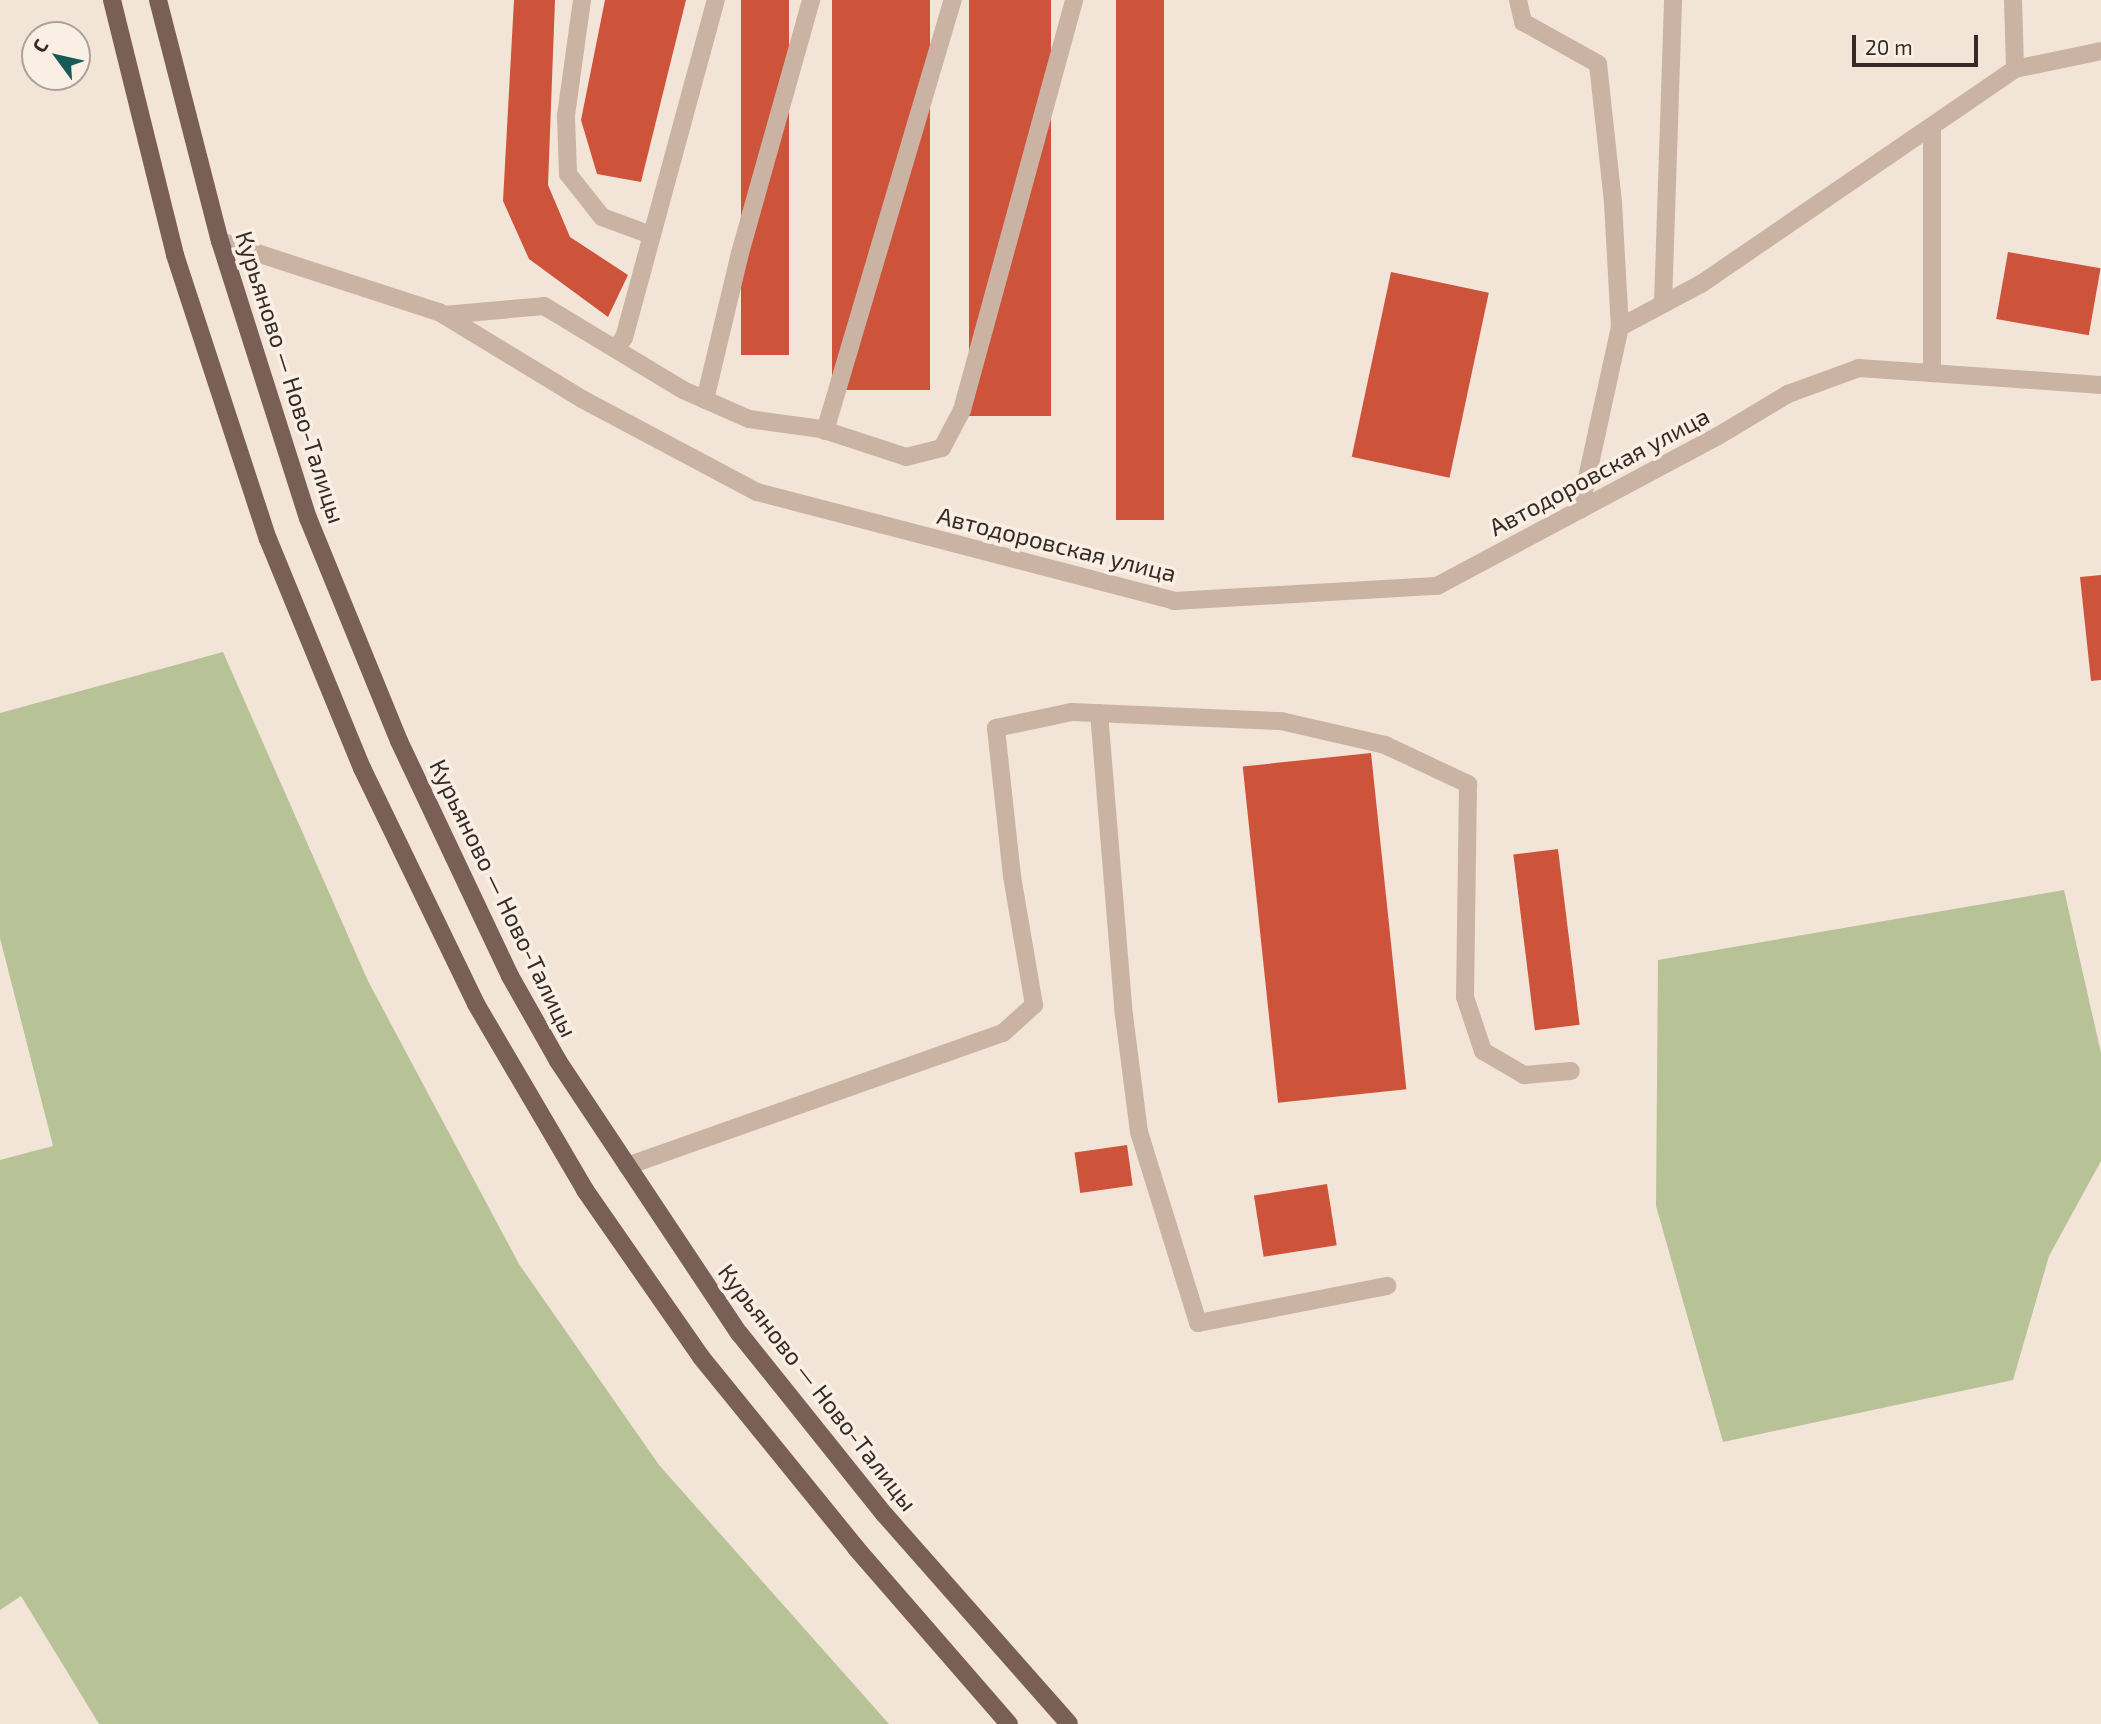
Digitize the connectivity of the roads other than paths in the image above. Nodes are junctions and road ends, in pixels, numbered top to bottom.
1 (112, 0) edge
2 (158, 0) edge
3 (582, 0) edge
4 (716, 0) edge
5 (811, 0) edge
6 (953, 0) edge
7 (1074, 0) edge
8 (1518, 0) edge
9 (1672, 0) edge
10 (2013, 0) edge
11 (2101, 51) edge
12 (2015, 69) junction
13 (1932, 126) junction
14 (651, 235) junction
15 (220, 241) junction
16 (1663, 304) junction
17 (444, 316) junction
18 (1620, 327) junction
19 (615, 348) junction
20 (1932, 373) junction
21 (2101, 385) edge
22 (705, 400) junction
23 (825, 431) junction
24 (1580, 510) junction
25 (1099, 713) junction
26 (1571, 1071) dead end
27 (627, 1166) junction
28 (1387, 1286) dead end
29 (1009, 1724) edge
30 (1069, 1724) edge

1 - 29 main road
2 - 15 main road, Курьяново — Ново-Талицы
3 - 14 street
4 - 14 street
5 - 22 street
6 - 23 street
7 - 23 street
8 - 18 street
9 - 16 street
10 - 12 street
11 - 12 street
12 - 13 street
13 - 16 street
13 - 20 street
14 - 19 street
15 - 17 street, Автодоровская улица
15 - 27 main road, Курьяново — Ново-Талицы
16 - 18 street
17 - 19 street
17 - 24 street, Автодоровская улица
18 - 24 street
19 - 22 street
20 - 21 street, Автодоровская улица
20 - 24 street, Автодоровская улица
22 - 23 street
25 - 26 street
25 - 27 street
25 - 28 street
27 - 30 main road, Курьяново — Ново-Талицы

